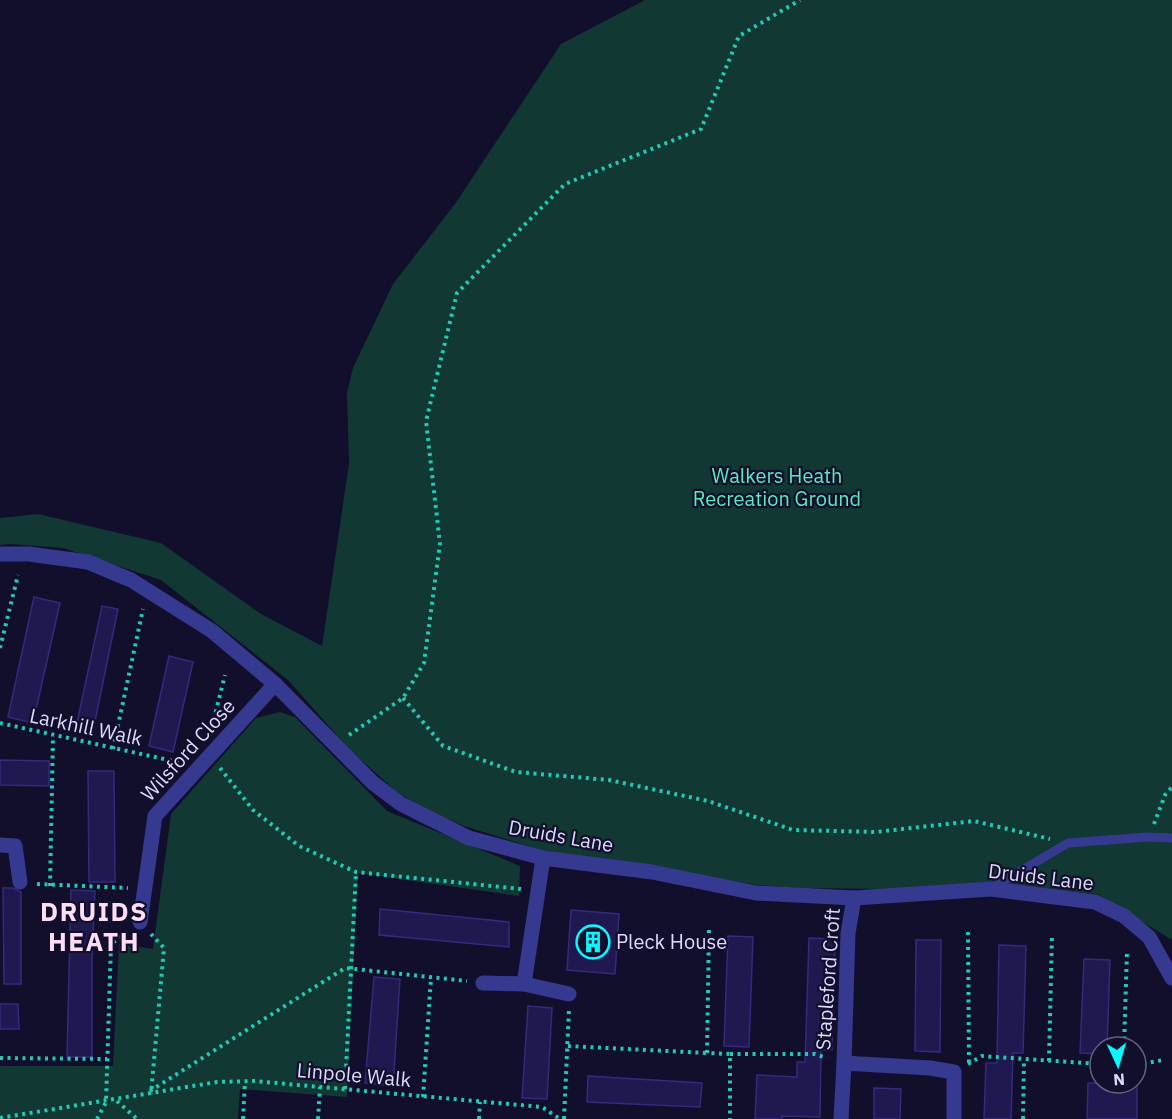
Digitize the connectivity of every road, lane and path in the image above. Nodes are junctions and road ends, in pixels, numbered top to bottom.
1 (800, 0) edge
2 (0, 554) edge
3 (18, 575) dead end
4 (144, 608) dead end
5 (0, 648) edge
6 (225, 675) dead end
7 (275, 684) junction
8 (403, 698) junction
9 (0, 723) edge
10 (53, 736) junction
11 (209, 736) dead end
12 (335, 744) junction
13 (113, 748) junction
14 (205, 761) junction
15 (1172, 787) edge
16 (1148, 837) junction
17 (1172, 838) edge
18 (1068, 843) junction
19 (0, 846) edge
20 (543, 858) junction
21 (356, 872) junction
22 (20, 882) joint
23 (50, 886) junction
24 (145, 888) junction
25 (991, 889) junction
26 (538, 891) junction
27 (854, 898) junction
28 (140, 922) junction
29 (709, 930) dead end
30 (968, 932) dead end
31 (1052, 934) dead end
32 (1127, 951) dead end
33 (351, 969) junction
34 (431, 978) junction
35 (1172, 978) edge
36 (483, 983) joint
37 (525, 984) junction
38 (569, 994) joint
39 (1124, 1035) edge
40 (568, 1046) junction
41 (707, 1053) junction
42 (730, 1054) junction
43 (0, 1058) edge
44 (107, 1059) junction
45 (1024, 1059) junction
46 (1163, 1060) dead end
47 (1049, 1061) junction
48 (844, 1063) junction
49 (1088, 1063) edge
50 (1148, 1063) edge
51 (969, 1064) junction
52 (954, 1072) junction
53 (245, 1082) junction
54 (320, 1087) junction
55 (345, 1089) junction
56 (151, 1092) junction
57 (423, 1097) junction
58 (117, 1100) junction
59 (106, 1102) junction
60 (480, 1102) junction
61 (0, 1118) edge
62 (97, 1119) edge
63 (137, 1119) edge
64 (243, 1119) edge
65 (318, 1119) edge
66 (479, 1119) edge
67 (562, 1119) edge
68 (730, 1119) edge
69 (841, 1119) edge
70 (954, 1119) edge
71 (1023, 1119) edge

1 - 8 path
2 - 7 street, Druids Lane
3 - 5 path
4 - 13 path
6 - 11 path
7 - 12 street, Druids Lane
7 - 14 street, Wilsford Close
8 - 12 path
8 - 18 path
9 - 10 path, Larkhill Walk
10 - 13 path, Larkhill Walk
10 - 23 path
12 - 20 street, Druids Lane
13 - 14 path, Larkhill Walk
14 - 21 path
14 - 24 street, Wilsford Close
15 - 16 path
16 - 17 lane
16 - 18 lane
18 - 25 lane
19 - 22 street
20 - 26 street
20 - 27 street, Druids Lane
21 - 26 path
21 - 33 path
22 - 23 path
23 - 24 path
24 - 28 street, Wilsford Close
25 - 27 street, Druids Lane
25 - 35 street, Druids Lane
26 - 37 street
27 - 48 street, Stapleford Croft
28 - 44 path
28 - 56 path
29 - 41 path
30 - 51 path
31 - 47 path
32 - 39 path
33 - 34 path
33 - 55 path
33 - 56 path, Linpole Walk
34 - 36 path
34 - 57 path
36 - 37 street
37 - 38 street
38 - 40 path
40 - 41 path
40 - 67 path
41 - 42 path
42 - 48 path
42 - 68 path
43 - 44 path
44 - 59 path
45 - 47 path
45 - 51 path
45 - 71 path
46 - 50 path
47 - 49 path
48 - 52 street, Stapleford Croft
48 - 69 street, Stapleford Croft
51 - 52 path
52 - 70 street
53 - 54 path, Linpole Walk
53 - 56 path, Linpole Walk
53 - 64 path
54 - 55 path, Linpole Walk
54 - 65 path
55 - 57 path, Linpole Walk
56 - 58 path, Linpole Walk
57 - 60 path, Linpole Walk
58 - 59 path, Linpole Walk
58 - 63 path
59 - 61 path, Linpole Walk
59 - 62 path
60 - 66 path
60 - 67 path, Linpole Walk

